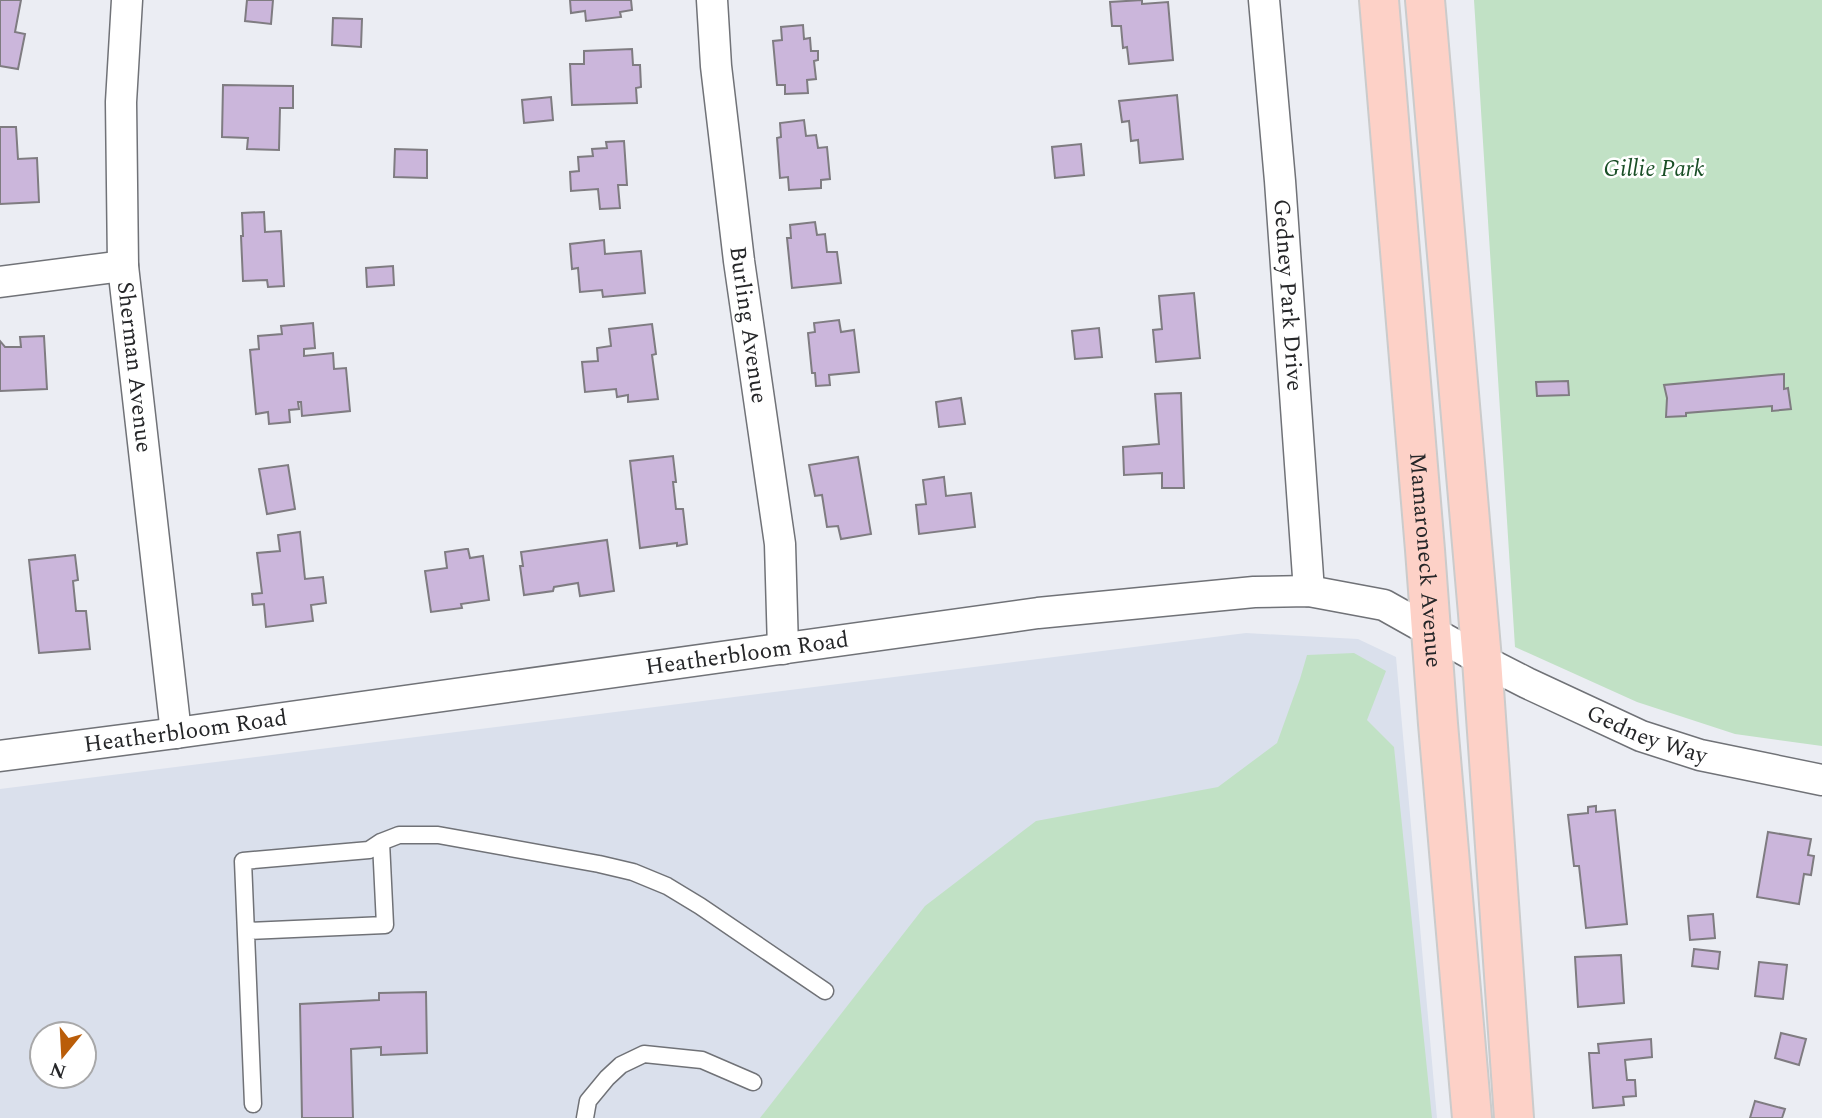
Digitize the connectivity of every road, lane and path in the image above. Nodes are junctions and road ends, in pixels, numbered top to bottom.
1 (127, 0) edge
2 (712, 0) edge
3 (1264, 0) edge
4 (1379, 0) edge
5 (1425, 0) edge
6 (123, 266) junction
7 (0, 282) edge
8 (1309, 591) junction
9 (1432, 632) junction
10 (783, 649) junction
11 (1482, 660) junction
12 (176, 733) junction
13 (0, 756) edge
14 (1822, 780) edge
15 (381, 842) junction
16 (246, 931) junction
17 (825, 991) dead end
18 (753, 1082) dead end
19 (253, 1104) dead end
20 (585, 1118) edge
21 (1472, 1118) edge
22 (1514, 1118) edge

1 - 6 street, Sherman Avenue
2 - 10 street, Burling Avenue
3 - 8 street, Gedney Park Drive
4 - 9 main road, Mamaroneck Avenue
5 - 11 main road
6 - 7 street
6 - 12 street, Sherman Avenue
8 - 9 street, Heatherbloom Road
8 - 10 street, Heatherbloom Road
9 - 11 street, Heatherbloom Road
9 - 21 main road, Mamaroneck Avenue
10 - 12 street, Heatherbloom Road
11 - 14 street, Gedney Way
11 - 22 main road
12 - 13 street, Heatherbloom Road
15 - 16 lane
15 - 16 lane
15 - 17 lane
16 - 19 lane
18 - 20 lane

